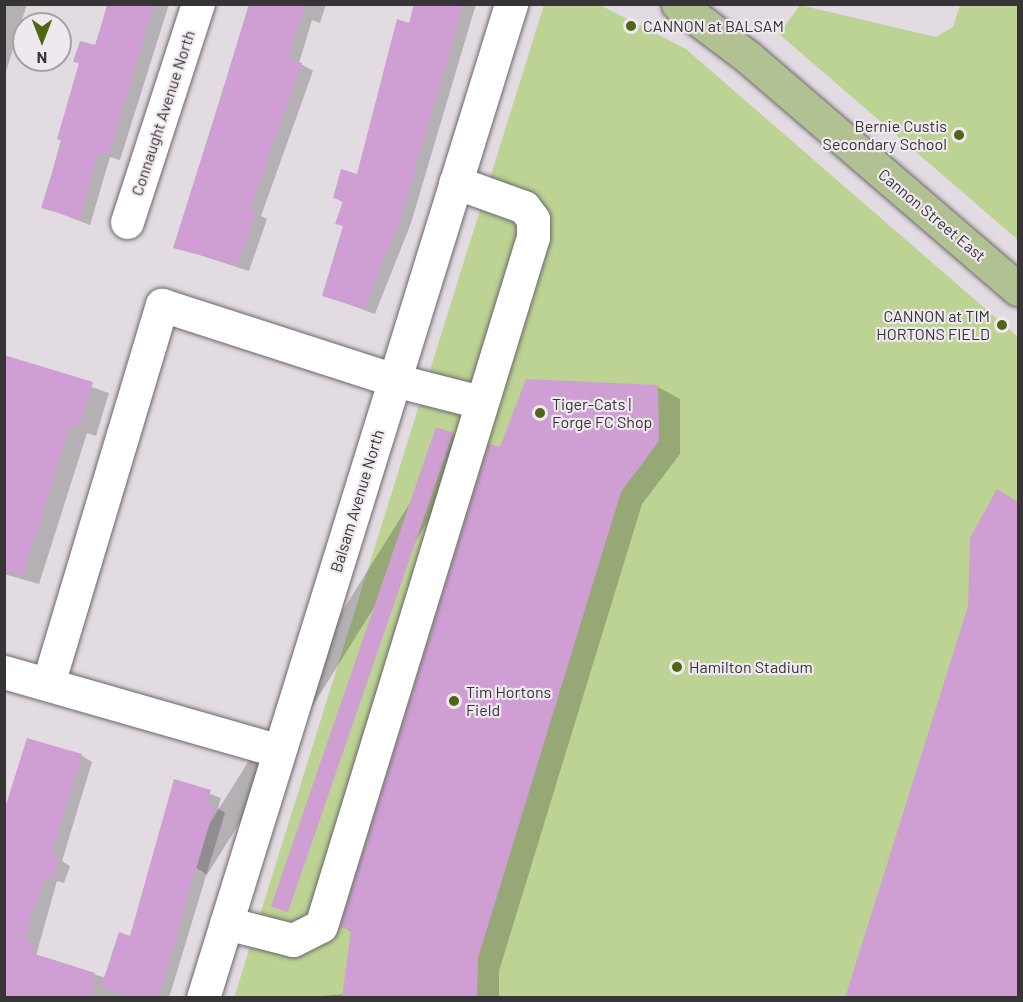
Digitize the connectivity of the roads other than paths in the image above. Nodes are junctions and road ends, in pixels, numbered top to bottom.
1 (198, 4) edge
2 (511, 4) edge
3 (678, 4) edge
4 (455, 182) junction
5 (127, 222) dead end
6 (1018, 289) edge
7 (394, 380) junction
8 (480, 402) junction
9 (4, 672) edge
10 (48, 684) junction
11 (279, 751) junction
12 (226, 923) junction
13 (203, 998) edge

1 - 5 street, Connaught Avenue North
2 - 4 street, Balsam Avenue North
3 - 6 main road, Cannon Street East
4 - 7 street, Balsam Avenue North
4 - 8 street
7 - 8 street
7 - 10 street
7 - 11 street, Balsam Avenue North
8 - 12 street
9 - 10 street
10 - 11 street
11 - 12 street, Balsam Avenue North
12 - 13 street, Balsam Avenue North

